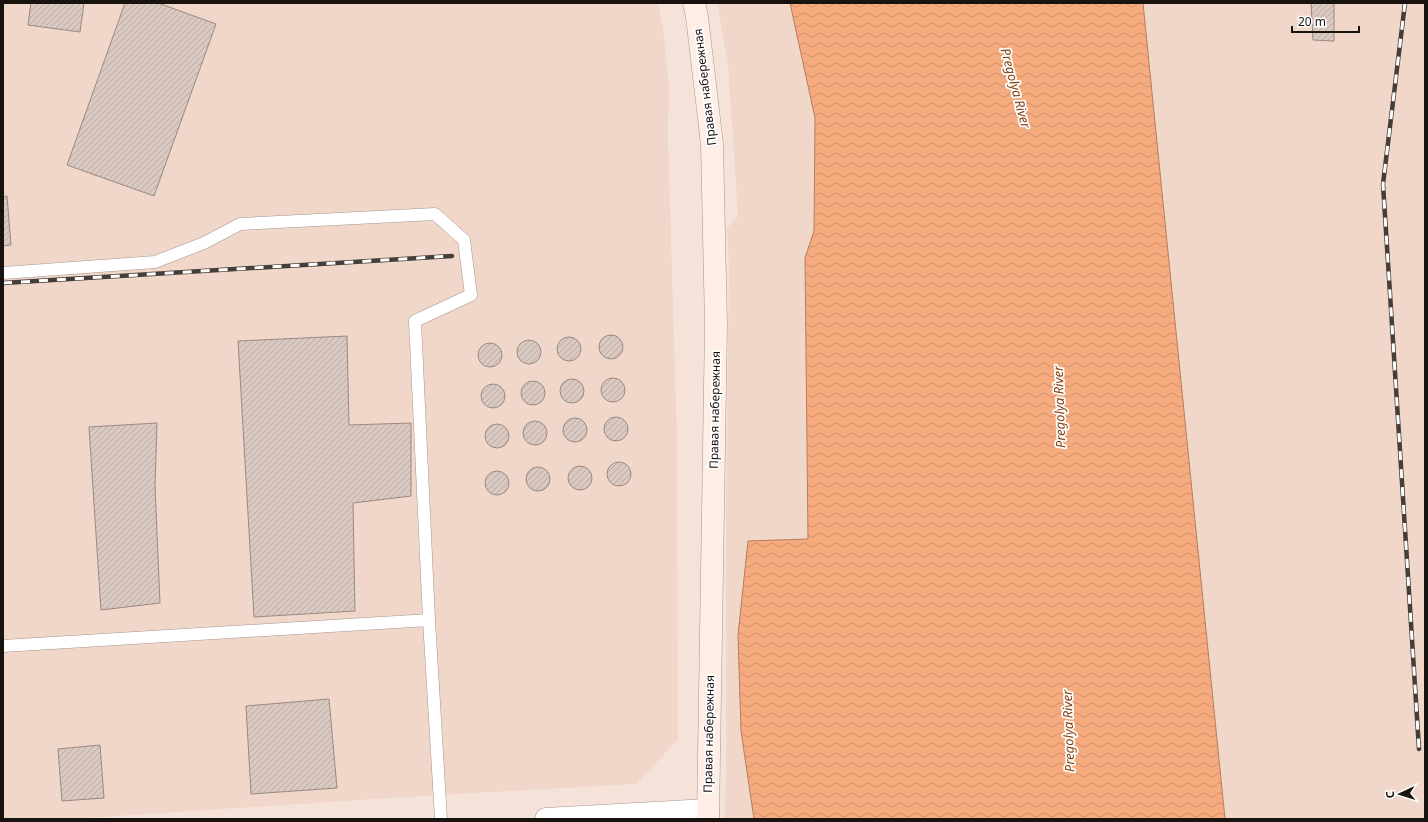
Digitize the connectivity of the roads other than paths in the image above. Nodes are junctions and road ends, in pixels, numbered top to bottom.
1 (694, 3) edge
2 (3, 272) edge
3 (429, 620) junction
4 (3, 646) edge
5 (708, 815) edge
6 (654, 816) edge
7 (441, 819) edge
8 (546, 819) edge

1 - 5 main road, Правая набережная
2 - 3 lane
3 - 4 lane
3 - 7 lane
5 - 6 street
6 - 8 street

